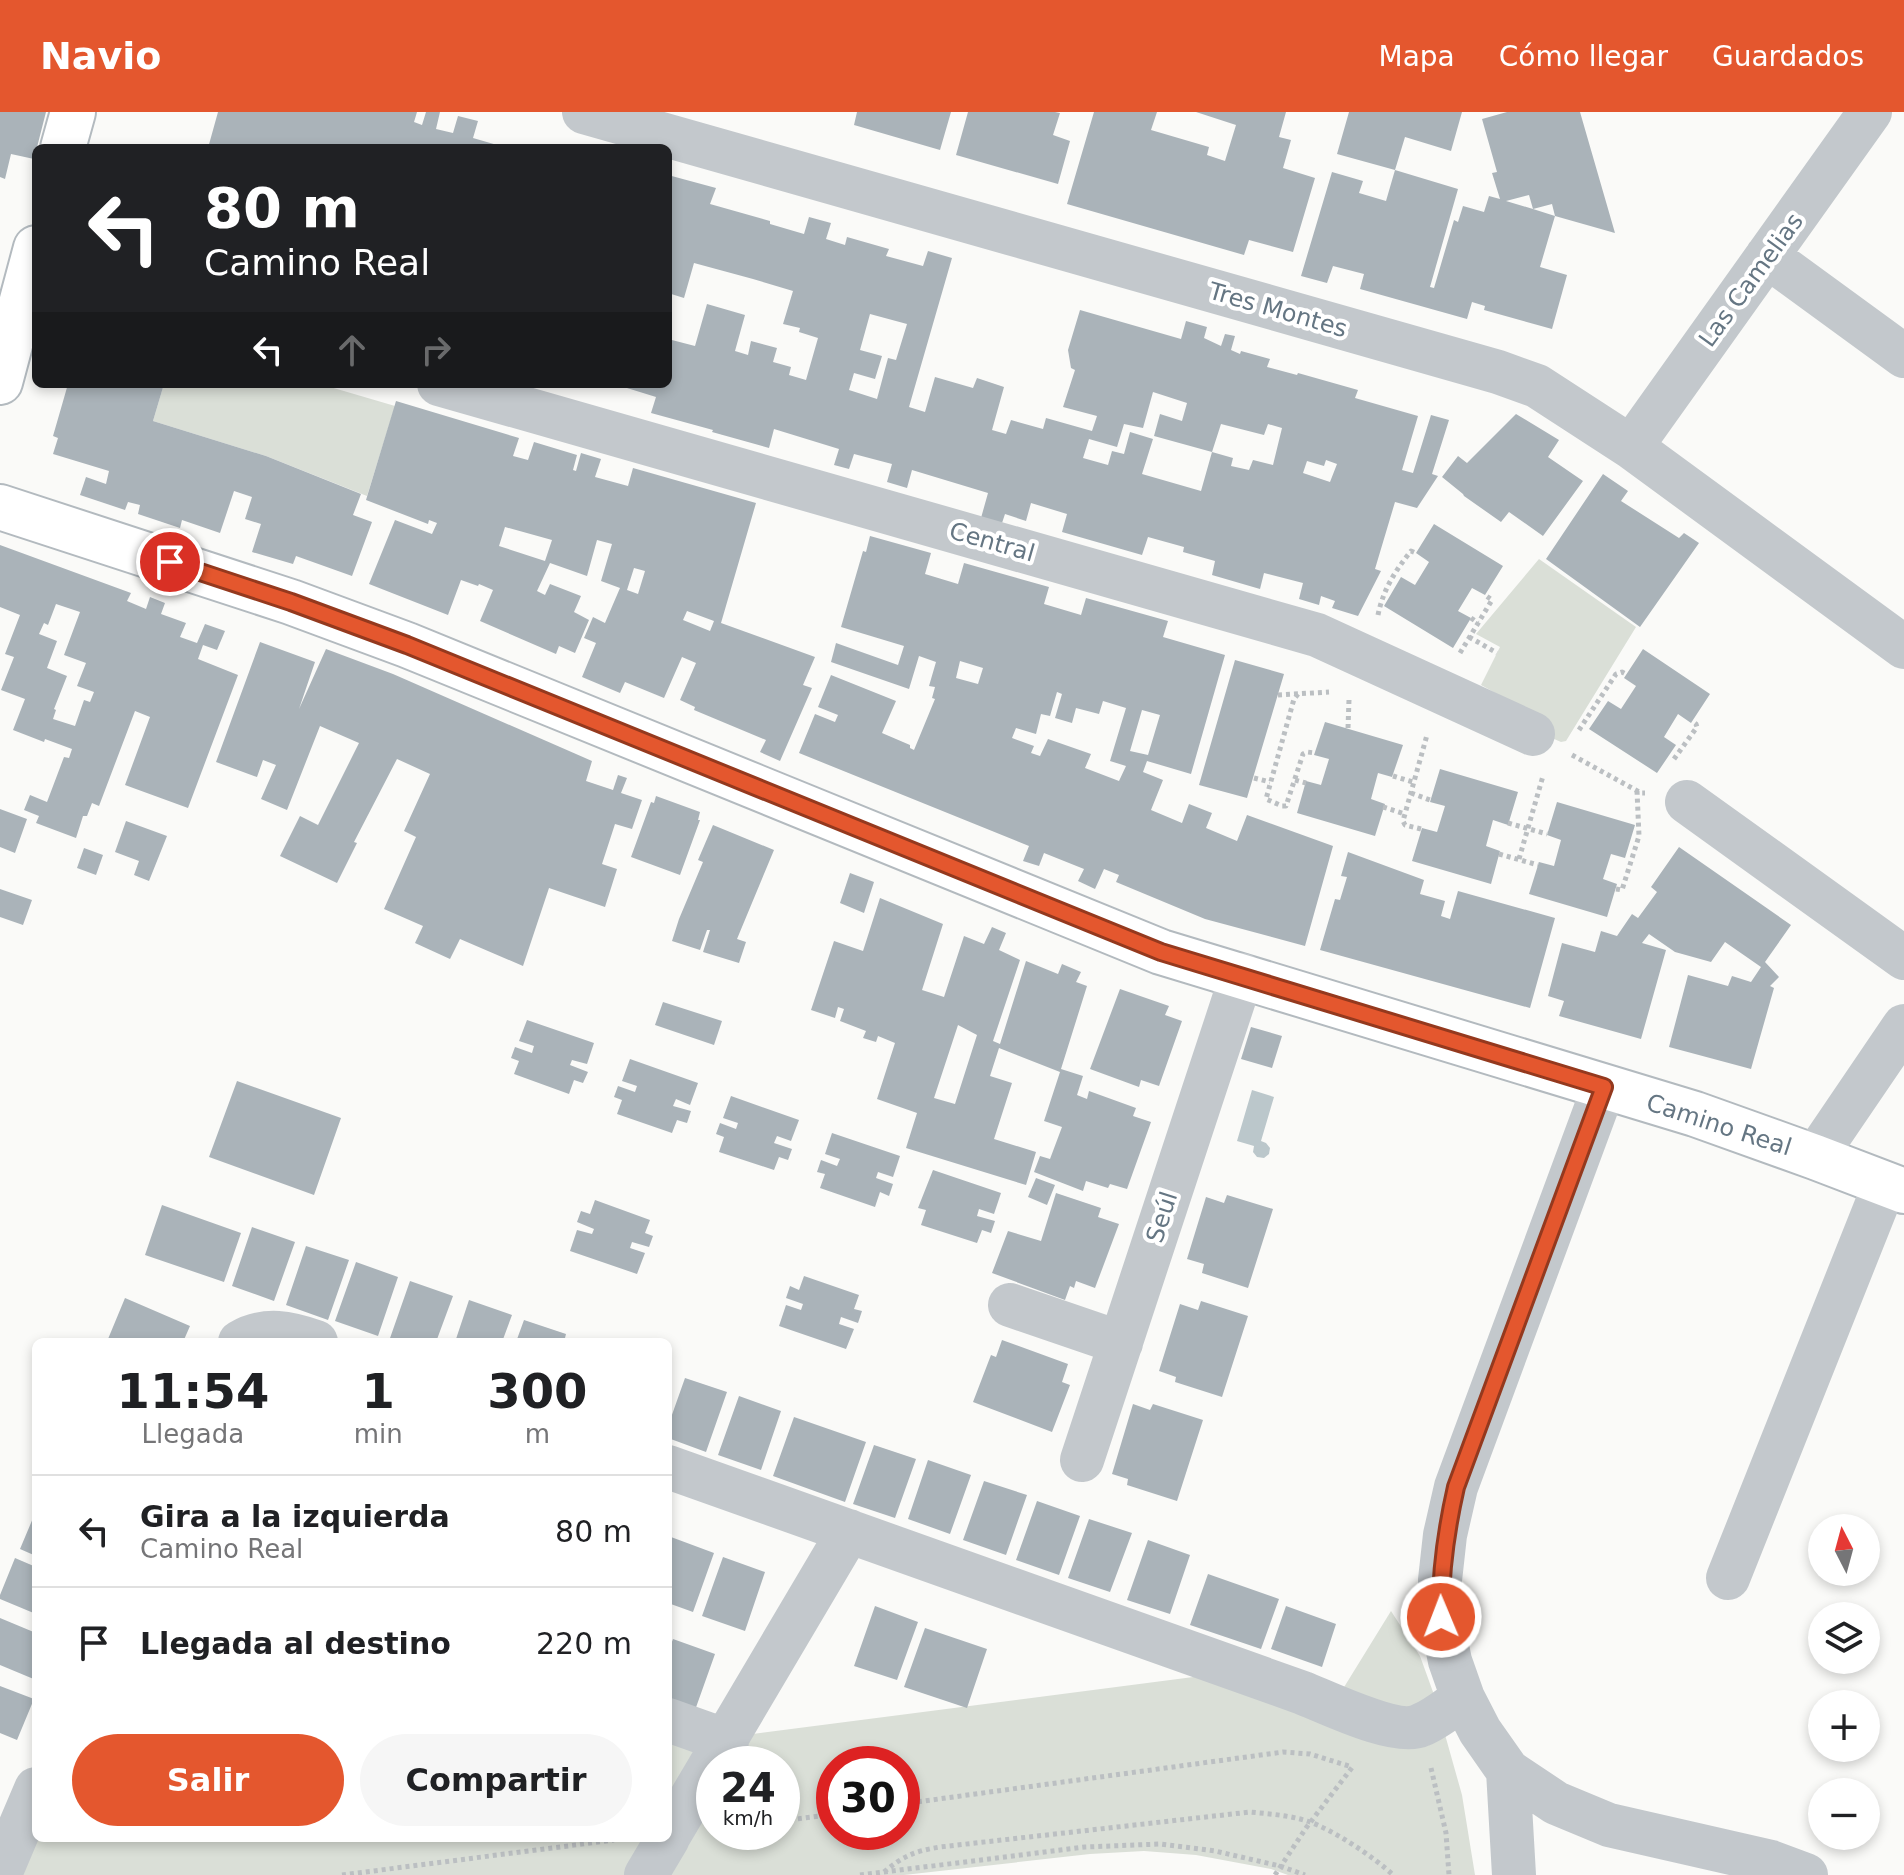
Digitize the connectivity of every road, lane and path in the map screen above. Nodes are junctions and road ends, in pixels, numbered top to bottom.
1 (73, 112) edge
2 (584, 112) edge
3 (1870, 112) edge
4 (64, 144) edge
5 (1767, 256) junction
6 (32, 268) edge
7 (1904, 356) edge
8 (2, 365) edge
9 (453, 388) edge
10 (1631, 447) junction
11 (0, 507) edge
12 (1416, 553) dead end
13 (1392, 576) junction
14 (1400, 579) dead end
15 (1485, 595) dead end
16 (1471, 618) dead end
17 (1378, 623) dead end
18 (1478, 623) junction
19 (1469, 637) junction
20 (1904, 647) edge
21 (1497, 653) dead end
22 (1626, 674) dead end
23 (1446, 675) junction
24 (1337, 691) dead end
25 (1298, 694) junction
26 (1278, 695) dead end
27 (1600, 697) junction
28 (1607, 702) dead end
29 (1692, 721) dead end
30 (1550, 743) junction
31 (1315, 753) dead end
32 (1674, 760) dead end
33 (1393, 776) dead end
34 (1254, 778) dead end
35 (1295, 780) junction
36 (1270, 782) junction
37 (1413, 782) junction
38 (1306, 783) dead end
39 (1637, 790) junction
40 (1411, 793) junction
41 (1669, 797) joint
42 (1430, 800) dead end
43 (1383, 807) dead end
44 (1405, 814) junction
45 (1508, 823) dead end
46 (1421, 829) dead end
47 (1528, 829) junction
48 (1547, 834) dead end
49 (1499, 854) dead end
50 (1519, 859) junction
51 (1538, 865) dead end
52 (1616, 889) dead end
53 (1904, 958) edge
54 (1242, 975) junction
55 (1904, 1026) edge
56 (1604, 1087) junction
57 (1815, 1157) junction
58 (1895, 1188) edge
59 (1010, 1305) dead end
60 (250, 1338) edge
61 (304, 1338) edge
62 (1121, 1343) junction
63 (1082, 1460) dead end
64 (672, 1468) edge
65 (849, 1531) junction
66 (1728, 1578) dead end
67 (1463, 1698) junction
68 (672, 1721) edge
69 (1381, 1723) junction
70 (727, 1741) junction
71 (1352, 1767) junction
72 (1508, 1771) junction
73 (32, 1798) edge
74 (920, 1802) edge
75 (1310, 1822) junction
76 (672, 1831) edge
77 (602, 1842) edge
78 (666, 1842) edge
79 (1280, 1866) junction
80 (884, 1872) junction
81 (0, 1874) edge
82 (342, 1875) edge
83 (646, 1875) edge
84 (860, 1875) edge
85 (1275, 1875) edge
86 (1305, 1875) edge
87 (1393, 1875) edge
88 (1514, 1875) edge
89 (1806, 1875) edge

1 - 4 street
2 - 10 street, Tres Montes
3 - 5 street, Las Camelias
5 - 7 street
5 - 10 street, Las Camelias
6 - 8 street
9 - 23 street, Central
10 - 20 street, Tres Montes
11 - 54 street, Camino Real
12 - 13 path
13 - 14 path
13 - 17 path
15 - 18 path
16 - 18 path
18 - 19 path
19 - 21 path
19 - 23 path
22 - 27 path
23 - 30 street, Central
23 - 37 path
24 - 25 path
25 - 26 path
25 - 36 path
27 - 28 path
27 - 30 path
29 - 32 path
30 - 39 path
30 - 47 path
31 - 35 path
33 - 37 path
34 - 36 path
35 - 36 path
35 - 38 path
37 - 40 path
39 - 41 path
39 - 52 path
40 - 42 path
40 - 44 path
41 - 53 street
43 - 44 path
44 - 46 path
45 - 47 path
47 - 48 path
47 - 50 path
49 - 50 path
50 - 51 path
54 - 56 street, Camino Real
54 - 62 street, Seúl
55 - 57 street
56 - 57 street, Camino Real
56 - 67 street
57 - 58 street, Camino Real
58 - 66 street
59 - 62 street
60 - 61 street
62 - 63 street, Seúl
64 - 65 street
65 - 69 street
65 - 70 street
67 - 69 street
67 - 72 street
68 - 70 street
69 - 71 path
70 - 76 street
71 - 74 path
71 - 75 path
72 - 88 street
72 - 89 street
73 - 81 street
75 - 79 path
75 - 80 path
75 - 87 path
77 - 82 path
78 - 83 street
79 - 80 path
79 - 85 path
79 - 86 path
80 - 84 path

